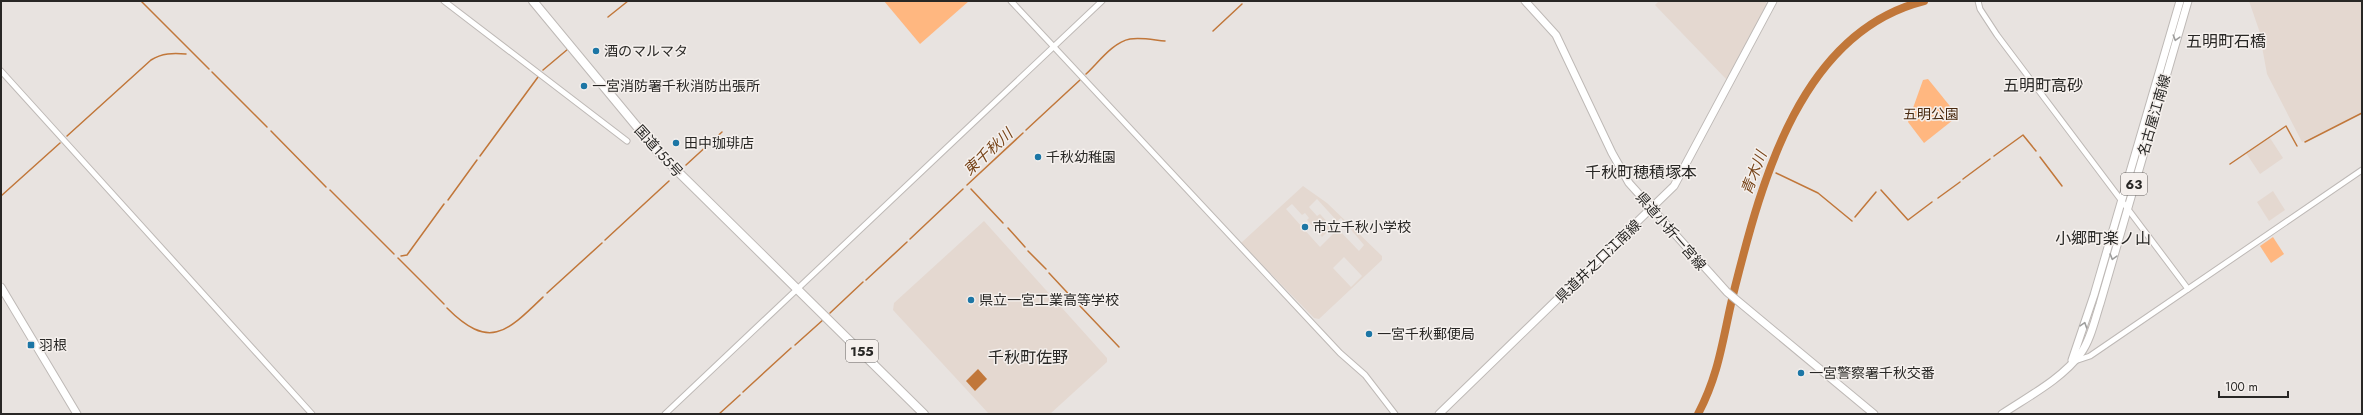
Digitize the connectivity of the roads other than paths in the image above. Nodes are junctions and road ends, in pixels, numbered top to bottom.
1 (444, 1) edge
2 (533, 1) edge
3 (539, 1) edge
4 (1011, 1) edge
5 (1102, 1) edge
6 (1525, 1) edge
7 (1773, 1) edge
8 (1978, 1) edge
9 (2180, 1) edge
10 (2188, 1) edge
11 (1054, 46) junction
12 (1, 71) edge
13 (627, 141) dead end
14 (2362, 170) edge
15 (2121, 200) junction
16 (2127, 209) junction
17 (1652, 210) junction
18 (1, 287) edge
19 (798, 289) junction
20 (2188, 289) junction
21 (2072, 362) junction
22 (77, 414) edge
23 (312, 414) edge
24 (665, 414) edge
25 (924, 414) edge
26 (1395, 414) edge
27 (1439, 414) edge
28 (1874, 414) edge
29 (2002, 414) edge

1 - 13 street
2 - 19 highway, 国道155号 / 155
3 - 19 highway, 国道155号 / 155
4 - 11 street
5 - 11 street
6 - 17 main road, 県道小折一宮線
7 - 17 main road, 県道井之口江南線
8 - 15 street
9 - 15 main road, 名古屋江南線 / 63
10 -> 16 main road, 名古屋江南線 / 63
11 - 19 street
11 - 26 street
12 - 23 street
14 - 20 street
15 - 16 street
21 -> 15 main road, 名古屋江南線 / 63
16 - 20 street
16 -> 21 main road, 名古屋江南線 / 63
17 - 27 main road, 県道井之口江南線
17 - 28 main road, 県道小折一宮線
18 - 22 main road
19 - 24 street
19 - 25 highway, 国道155号 / 155
20 - 21 street
21 - 29 main road, 名古屋江南線 / 63

